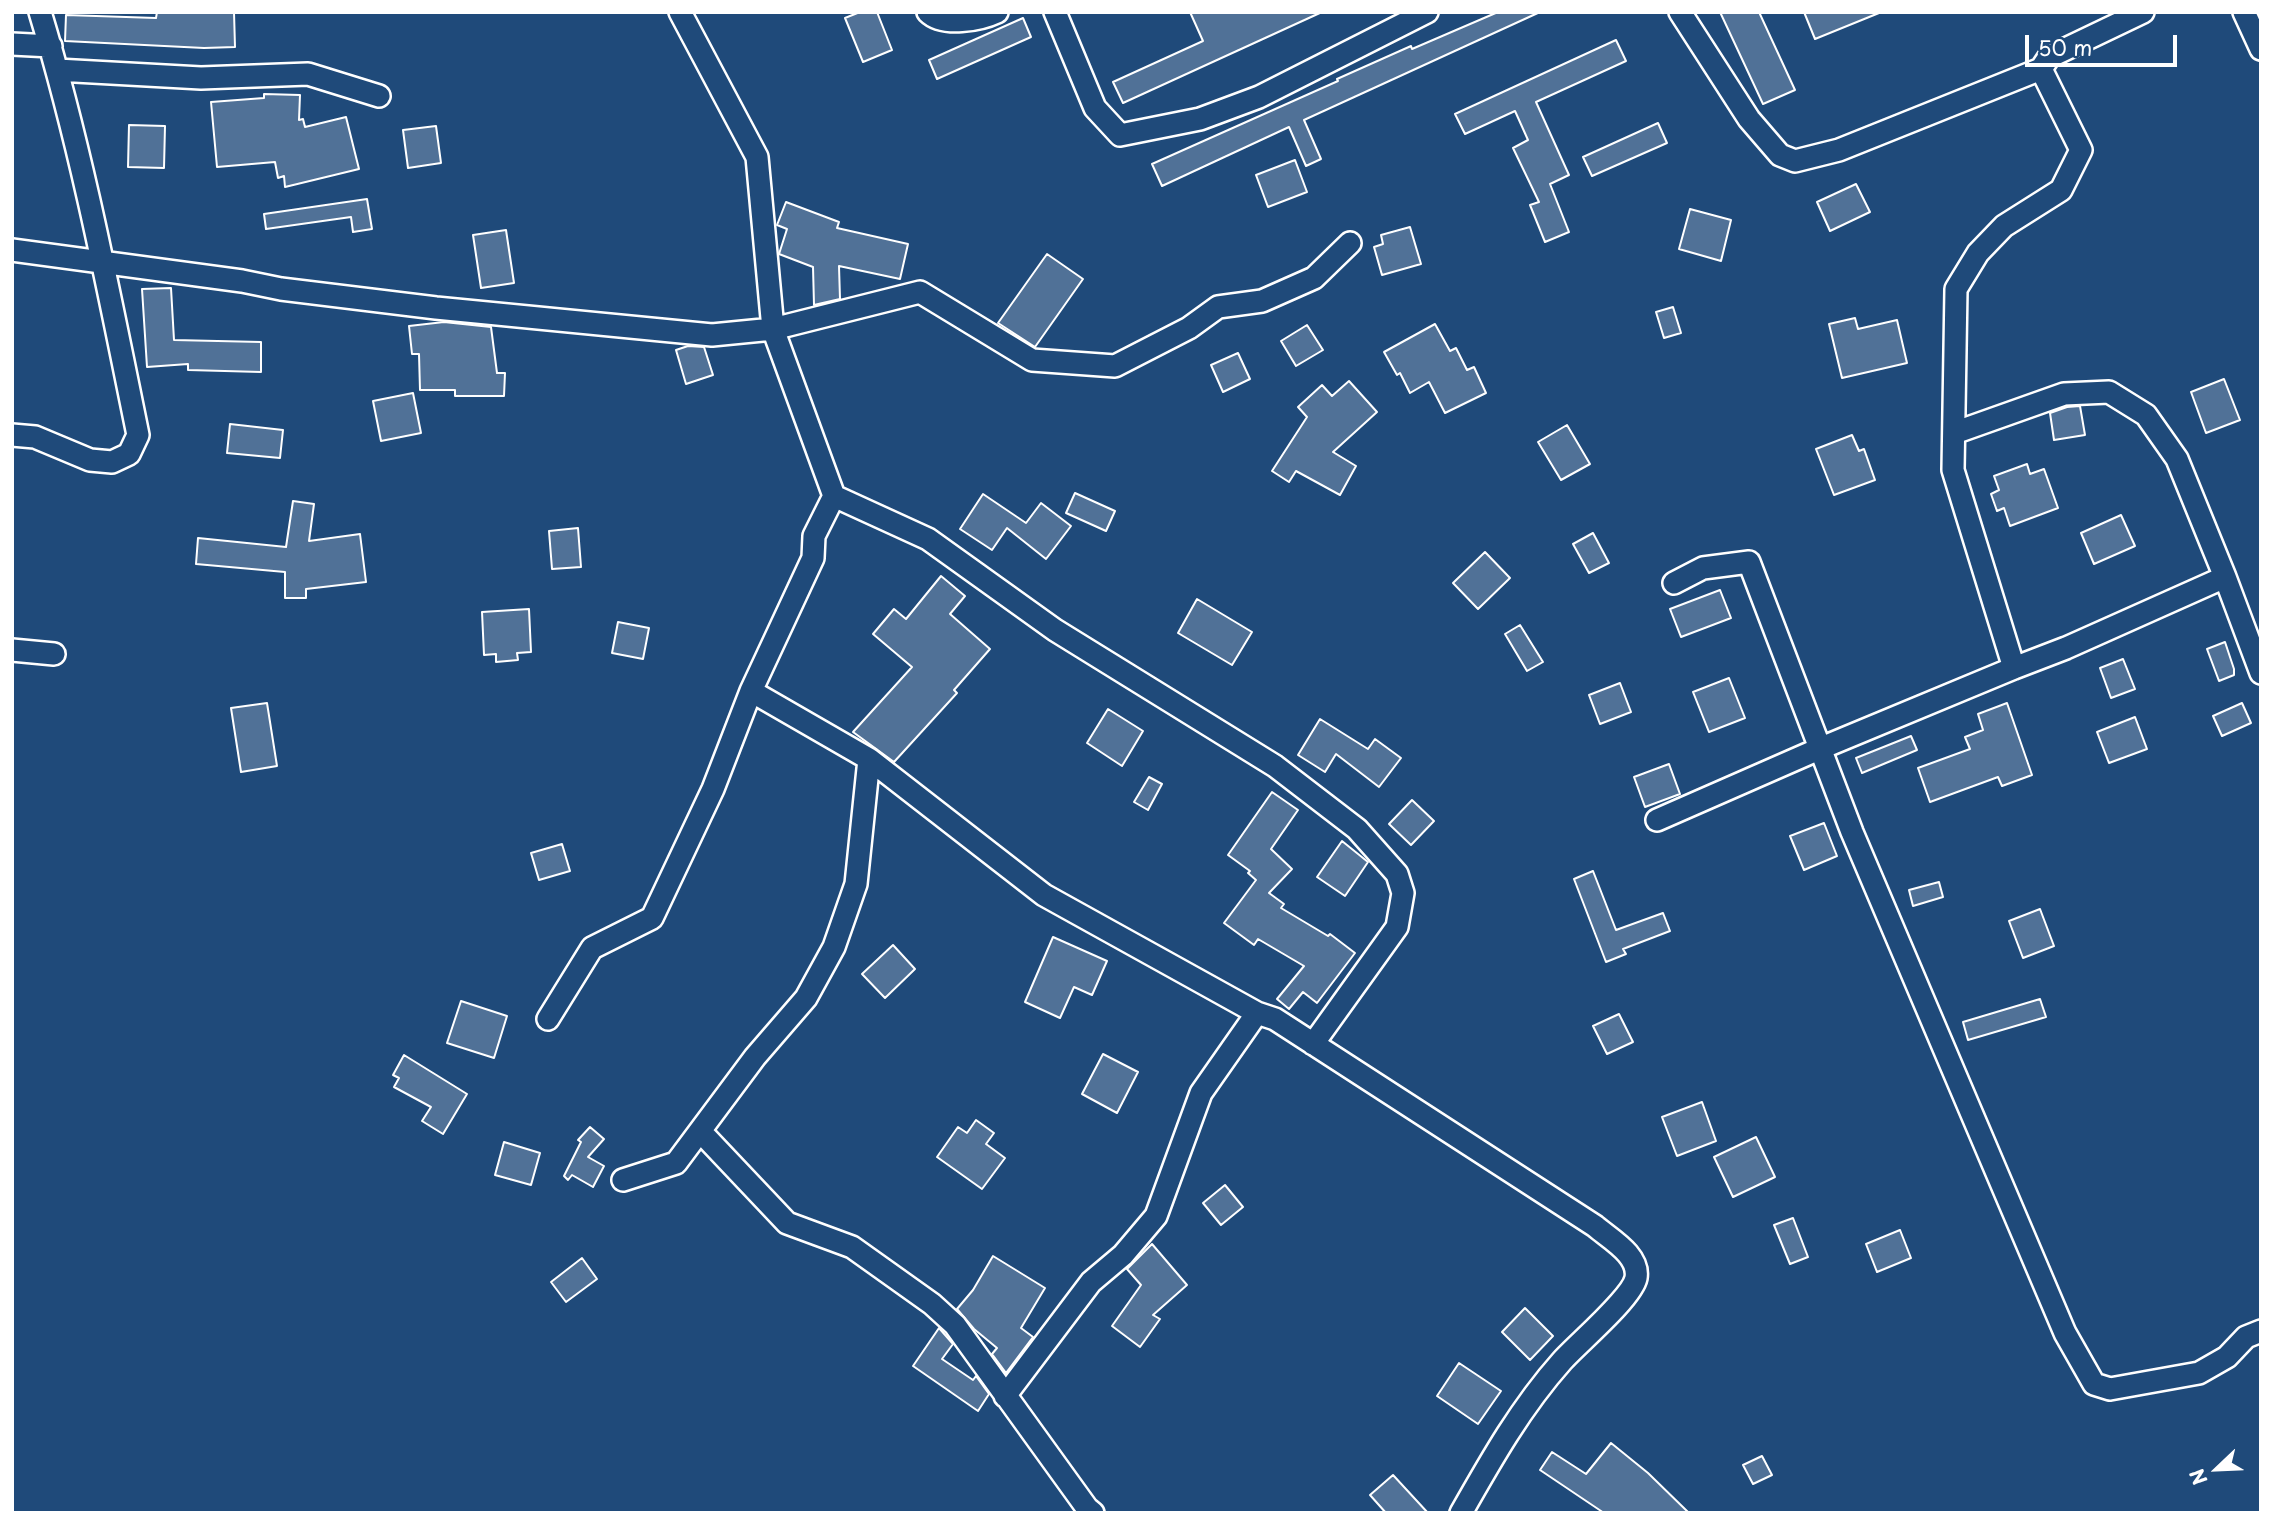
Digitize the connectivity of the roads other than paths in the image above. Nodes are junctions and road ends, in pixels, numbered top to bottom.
1 (40, 12) edge
2 (680, 12) edge
3 (928, 12) edge
4 (997, 12) edge
5 (1055, 12) edge
6 (1427, 12) edge
7 (1680, 12) edge
8 (2143, 12) edge
9 (2244, 12) edge
10 (12, 44) edge
11 (51, 46) junction
12 (2261, 49) edge
13 (2041, 69) junction
14 (57, 70) junction
15 (379, 96) dead end
16 (1350, 243) dead end
17 (12, 250) edge
18 (103, 264) junction
19 (773, 329) junction
20 (1954, 433) junction
21 (12, 435) edge
22 (834, 496) junction
23 (2225, 577) junction
24 (1674, 583) dead end
25 (12, 650) edge
26 (54, 654) dead end
27 (2014, 668) junction
28 (2261, 673) edge
29 (751, 691) junction
30 (1819, 749) junction
31 (869, 759) junction
32 (1657, 820) dead end
33 (1257, 1013) junction
34 (548, 1019) dead end
35 (1313, 1044) junction
36 (700, 1132) junction
37 (623, 1180) dead end
38 (2261, 1331) edge
39 (1005, 1395) junction
40 (1093, 1513) edge
41 (1461, 1513) edge

1 - 11 street
2 - 19 street
3 - 4 street
5 - 6 street
7 - 13 street
8 - 13 street
9 - 12 street
10 - 11 street
11 - 14 street
13 - 20 street
14 - 15 street
14 - 18 street
16 - 19 street
17 - 18 street
18 - 19 street
18 - 21 street
19 - 22 street
20 - 23 street
20 - 27 street
22 - 29 street
22 - 35 street
23 - 27 street
23 - 28 street
24 - 30 street
25 - 26 street
27 - 30 street
29 - 31 street
29 - 34 street
30 - 32 street
30 - 38 street
31 - 33 street
31 - 36 street
33 - 35 street
33 - 39 street
35 - 41 street
36 - 37 street
36 - 39 street
39 - 40 street

